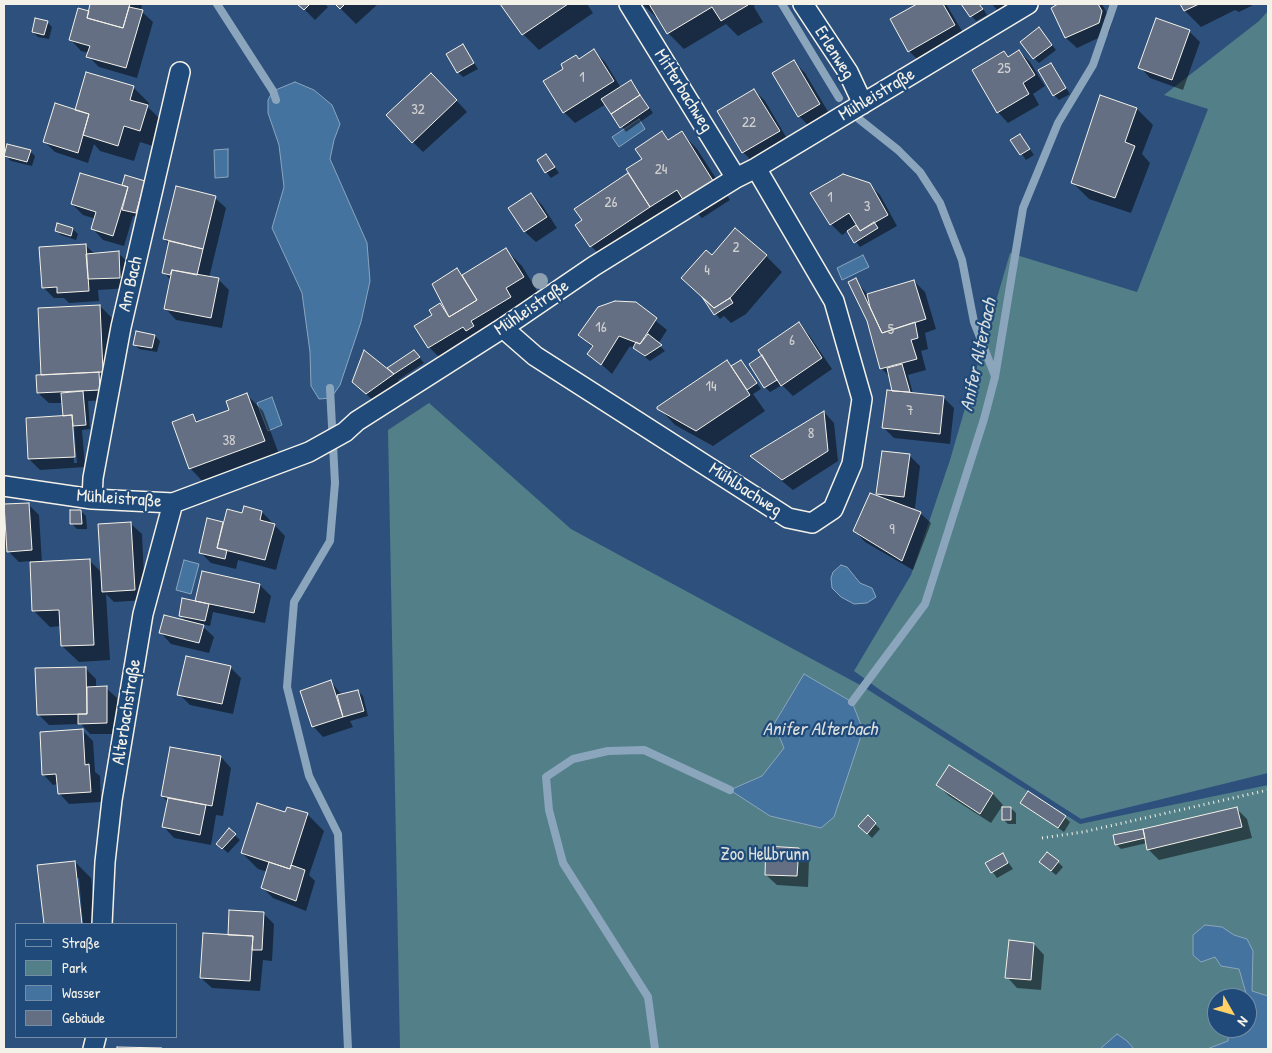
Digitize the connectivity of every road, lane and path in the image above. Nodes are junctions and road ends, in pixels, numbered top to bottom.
1 (629, 4) edge
2 (803, 4) edge
3 (1028, 4) edge
4 (180, 72) dead end
5 (863, 104) junction
6 (756, 168) junction
7 (736, 178) junction
8 (503, 328) junction
9 (4, 486) edge
10 (92, 499) junction
11 (173, 503) junction
12 (1268, 790) edge
13 (1042, 838) dead end
14 (102, 923) edge

1 - 7 street, Mitterbachweg
2 - 5 street, Erlenweg
3 - 5 street, Mühleistraße
4 - 10 street, Am Bach
5 - 6 street, Mühleistraße
6 - 7 street, Mühleistraße
6 - 8 street, Mühlbachweg
7 - 8 street, Mühleistraße
8 - 11 street, Mühleistraße
9 - 10 street, Mühleistraße
10 - 11 street, Mühleistraße
11 - 14 street, Alterbachstraße
12 - 13 path

